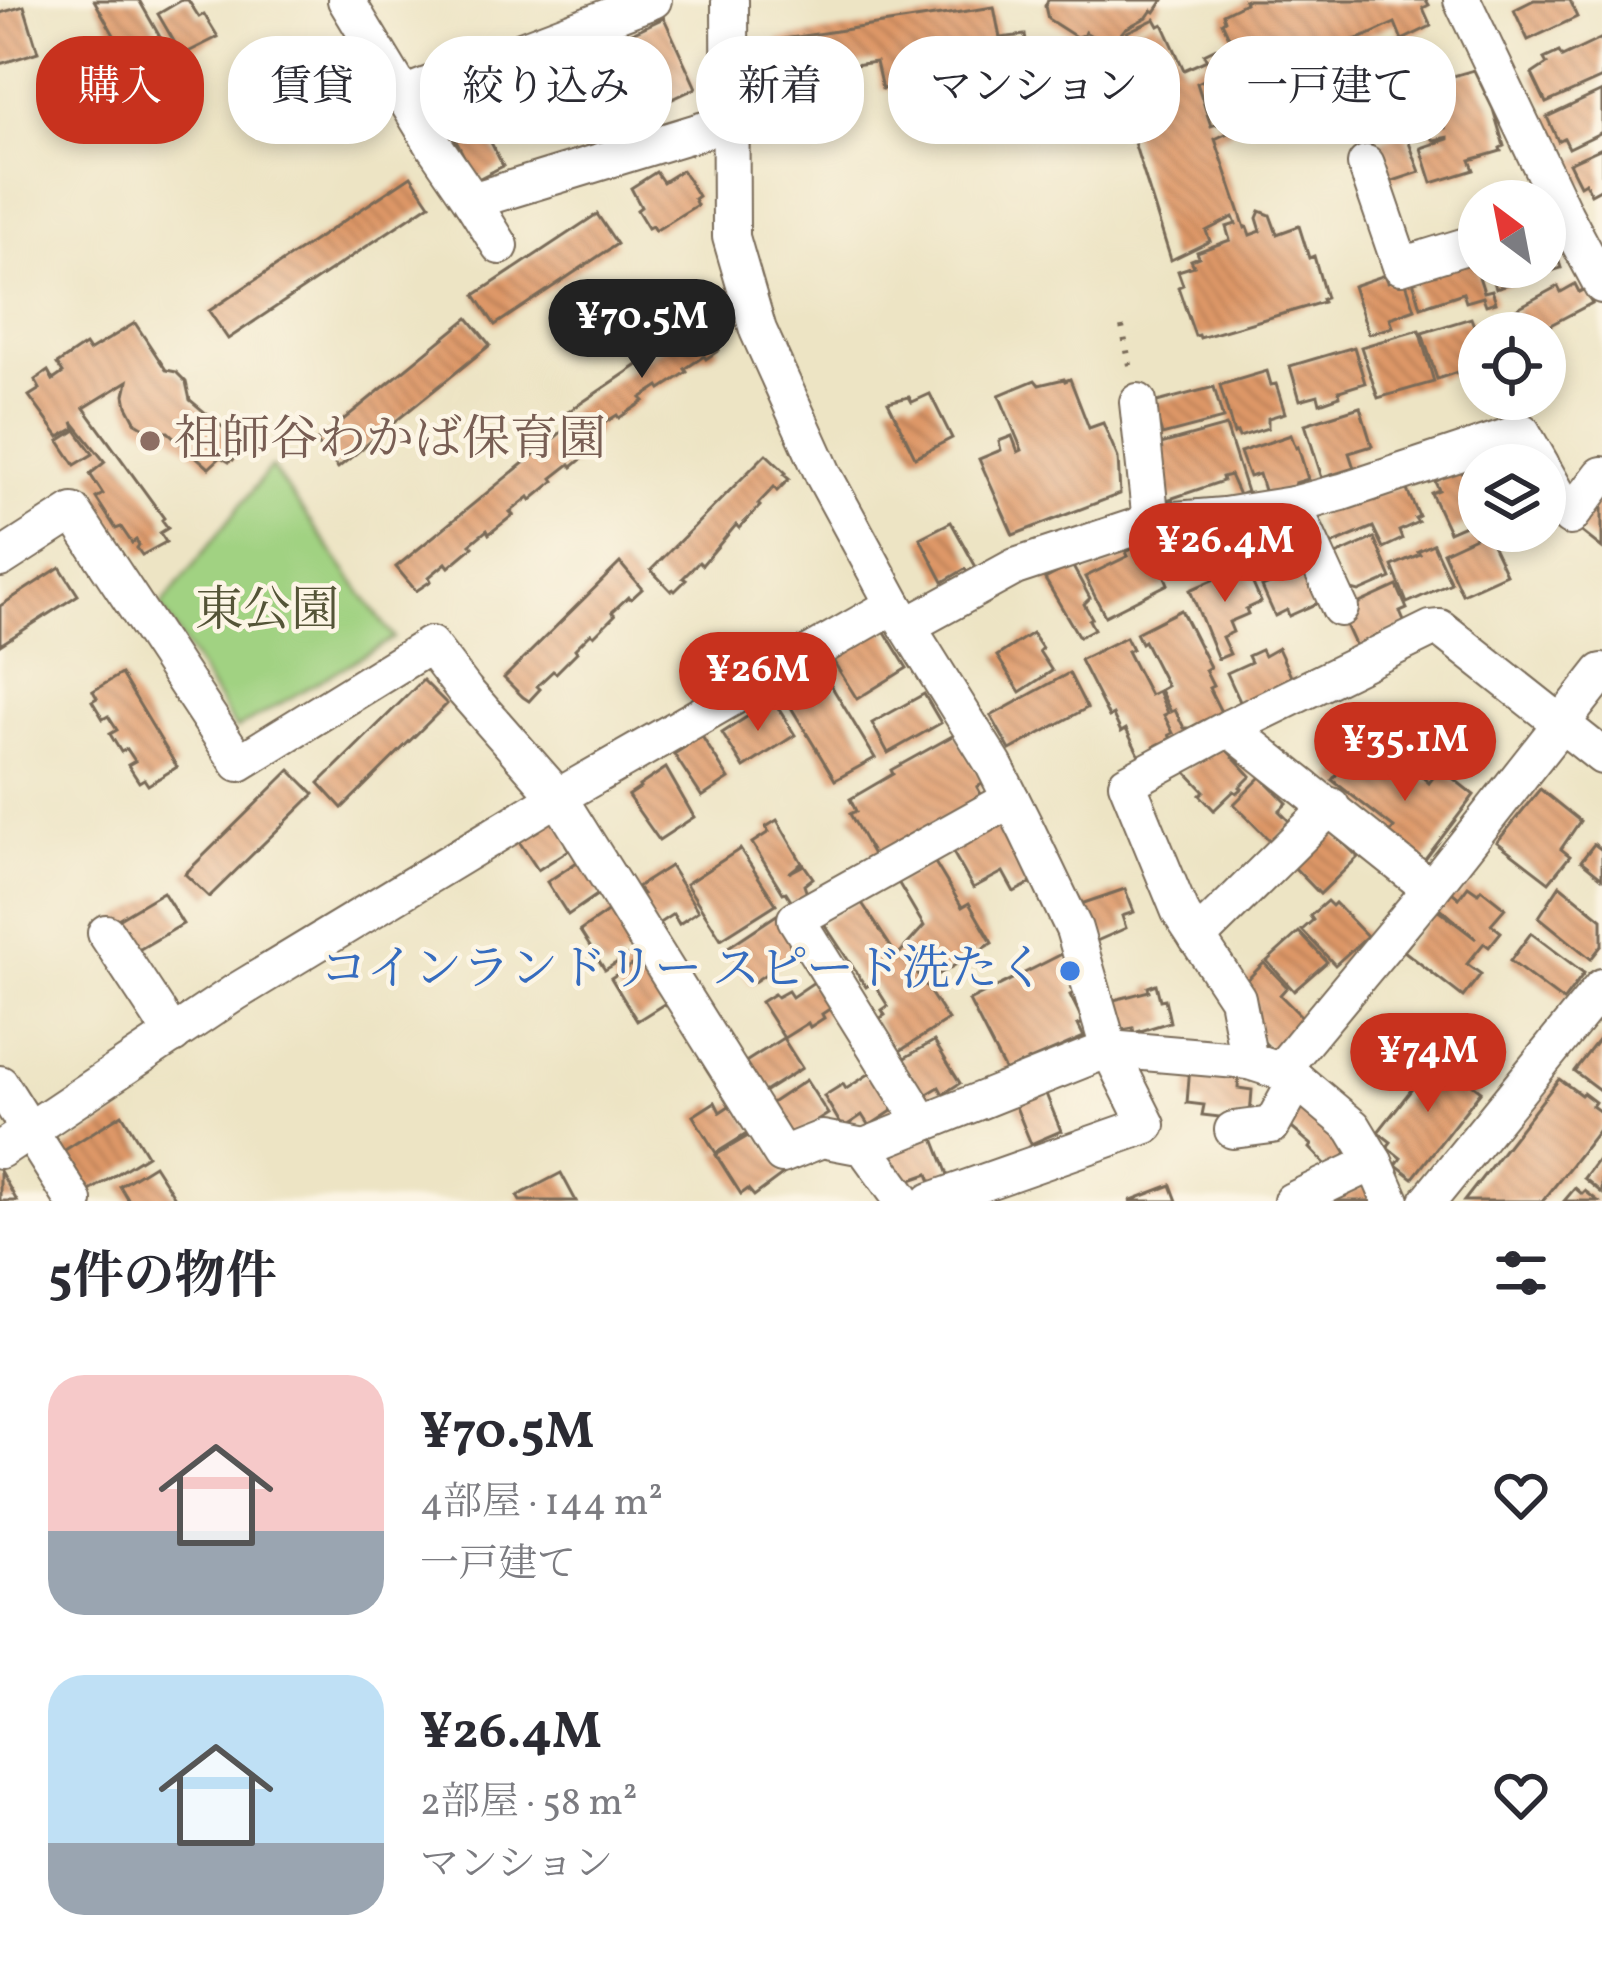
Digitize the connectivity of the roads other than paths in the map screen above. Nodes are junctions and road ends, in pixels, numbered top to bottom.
1 (346, 0) edge
2 (652, 0) edge
3 (730, 0) edge
4 (1462, 0) edge
5 (730, 36) edge
6 (404, 95) junction
7 (696, 133) edge
8 (731, 144) edge
9 (1366, 164) dead end
10 (1538, 180) edge
11 (472, 201) junction
12 (1566, 232) edge
13 (500, 246) dead end
14 (1458, 248) edge
15 (1600, 273) edge
16 (1138, 402) road end
17 (1486, 444) edge
18 (1529, 444) edge
19 (1458, 453) edge
20 (1602, 475) edge
21 (1293, 505) junction
22 (1566, 510) edge
23 (1150, 521) junction
24 (0, 559) edge
25 (1340, 608) dead end
26 (901, 615) junction
27 (1602, 672) edge
28 (1561, 723) junction
29 (1229, 728) junction
30 (1602, 756) edge
31 (558, 796) junction
32 (1012, 800) junction
33 (1330, 806) junction
34 (1431, 890) junction
35 (106, 933) dead end
36 (1197, 938) junction
37 (1602, 987) edge
38 (173, 1035) junction
39 (1109, 1049) junction
40 (1275, 1071) junction
41 (0, 1084) edge
42 (923, 1123) junction
43 (1233, 1130) dead end
44 (15, 1140) edge
45 (864, 1147) junction
46 (1374, 1162) junction
47 (74, 1201) edge
48 (903, 1201) edge
49 (931, 1201) edge
50 (1292, 1201) edge
51 (1391, 1201) edge
52 (1427, 1201) edge

1 - 6 street
2 - 6 street
3 - 5 street
4 - 10 street
6 - 11 street
7 - 11 street
8 - 26 street
9 - 14 street
11 - 13 street
12 - 15 street
16 - 23 street
17 - 18 street
19 - 21 street
20 - 22 street
21 - 23 street
21 - 25 street
23 - 26 street
24 - 31 street
26 - 31 street
26 - 32 street
27 - 28 street
28 - 29 street
28 - 30 street
28 - 34 street
29 - 33 street
29 - 36 street
31 - 38 street
31 - 45 street
32 - 39 street
32 - 42 street
33 - 34 street
33 - 36 street
34 - 40 street
35 - 38 street
36 - 40 street
37 - 52 street
38 - 44 street
39 - 40 street
39 - 42 street
39 - 49 street
40 - 43 street
40 - 46 street
41 - 44 street
42 - 45 street
44 - 47 street
45 - 48 street
46 - 50 street
46 - 51 street

